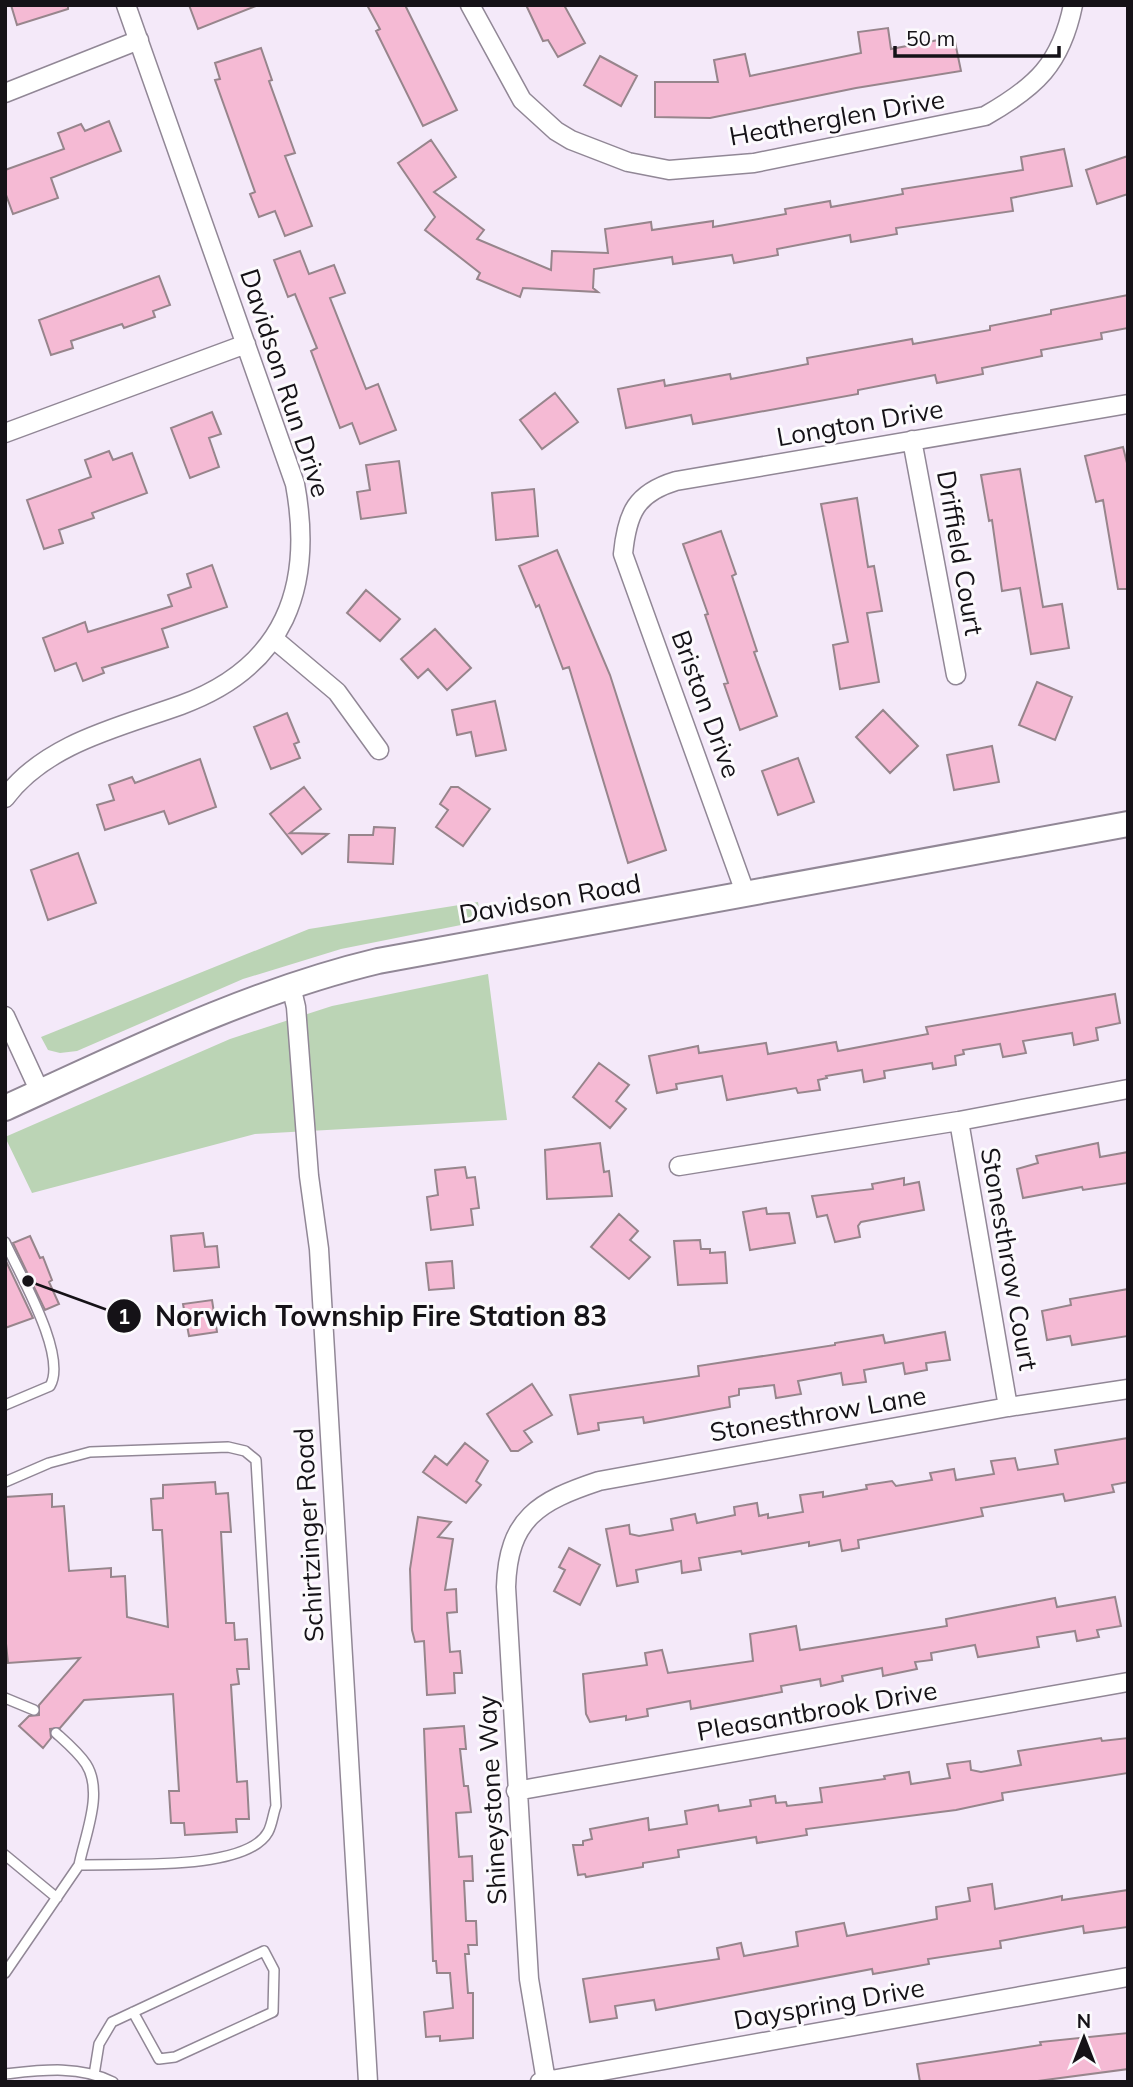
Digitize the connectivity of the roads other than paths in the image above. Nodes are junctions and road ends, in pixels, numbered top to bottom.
1 (126, 5) edge
2 (470, 5) edge
3 (1073, 5) edge
4 (139, 40) junction
5 (5, 93) edge
6 (246, 344) junction
7 (1128, 404) edge
8 (5, 433) edge
9 (912, 440) junction
10 (625, 530) joint
11 (274, 639) junction
12 (956, 675) dead end
13 (379, 750) dead end
14 (5, 798) edge
15 (1128, 824) edge
16 (746, 895) junction
17 (291, 986) junction
18 (5, 1016) edge
19 (1128, 1089) edge
20 (40, 1092) junction
21 (5, 1108) edge
22 (959, 1121) junction
23 (679, 1166) dead end
24 (5, 1242) edge
25 (1128, 1389) edge
26 (5, 1405) edge
27 (1008, 1406) junction
28 (5, 1482) edge
29 (528, 1520) joint
30 (1128, 1682) edge
31 (5, 1698) edge
32 (34, 1710) dead end
33 (56, 1732) dead end
34 (516, 1791) junction
35 (5, 1855) edge
36 (79, 1865) junction
37 (57, 1898) junction
38 (5, 1973) edge
39 (1128, 1978) edge
40 (133, 2012) junction
41 (5, 2074) edge
42 (94, 2075) junction
43 (543, 2081) edge
44 (113, 2082) edge
45 (368, 2082) edge

1 - 4 street, Davidson Run Drive
2 - 3 street, Heatherglen Drive
4 - 5 street
4 - 6 street, Davidson Run Drive
6 - 8 street
6 - 11 street, Davidson Run Drive
7 - 9 street, Longton Drive
9 - 10 street, Longton Drive
9 - 12 street, Driffield Court
10 - 16 street, Briston Drive
11 - 13 street
11 - 14 street, Davidson Run Drive
15 - 16 main road, Davidson Road
16 - 17 main road, Davidson Road
17 - 20 main road, Davidson Road
17 - 45 street, Schirtzinger Road
18 - 20 street
19 - 22 street
20 - 21 main road, Davidson Road
22 - 23 street
22 - 27 street, Stonesthrow Court
24 - 26 lane
25 - 27 street, Stonesthrow Lane
27 - 29 street, Stonesthrow Lane
28 - 36 lane
29 - 34 street, Shineystone Way
30 - 34 street, Pleasantbrook Drive
31 - 32 lane
33 - 36 lane
34 - 43 street, Shineystone Way
35 - 37 lane
36 - 37 lane
37 - 38 lane
39 - 43 street, Dayspring Drive
40 - 40 lane
40 - 42 lane
41 - 42 lane
42 - 44 lane

